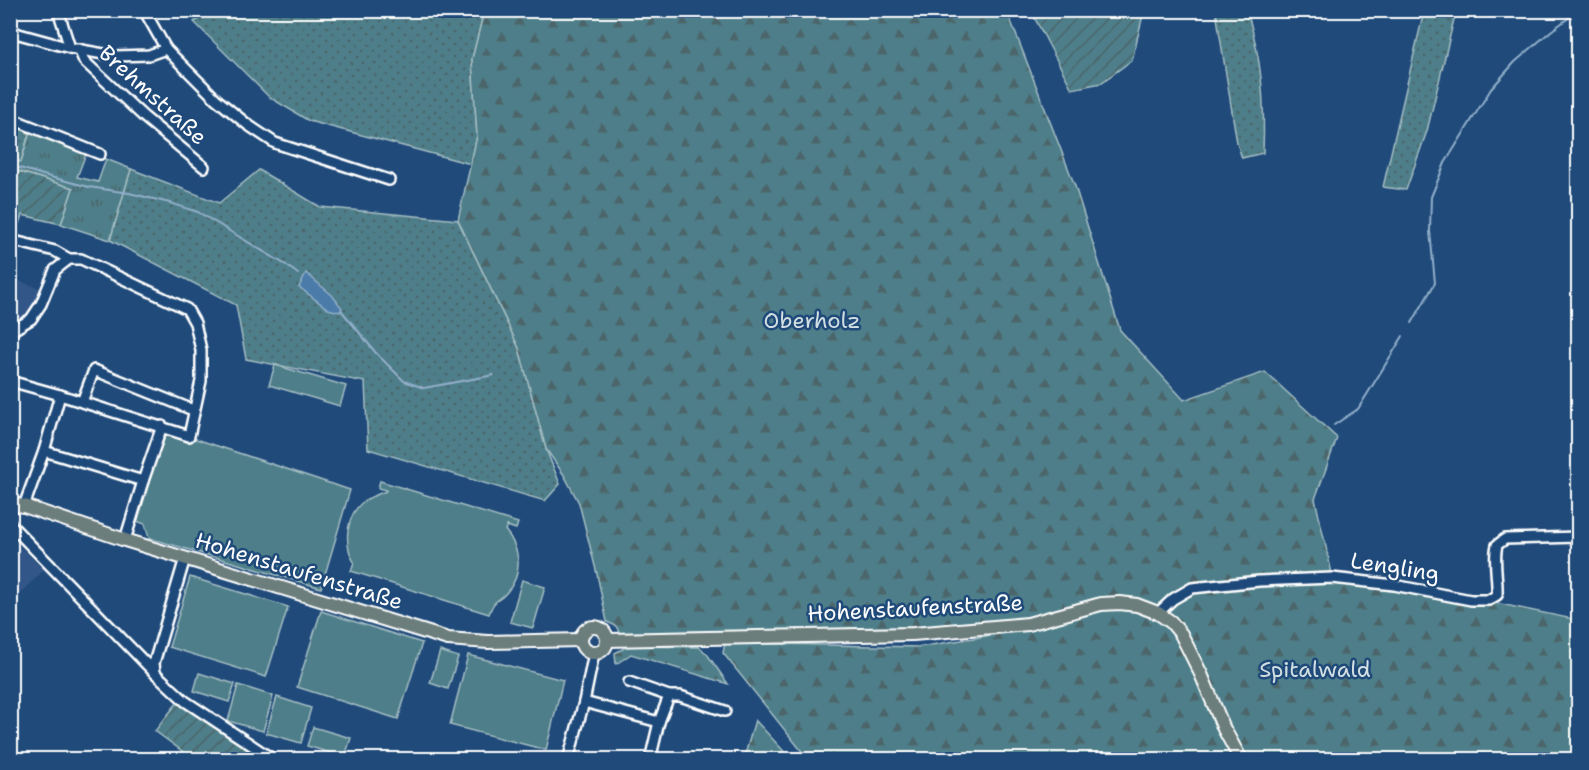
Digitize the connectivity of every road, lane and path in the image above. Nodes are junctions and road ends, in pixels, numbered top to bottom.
1 (58, 10) edge
2 (144, 10) edge
3 (10, 30) edge
4 (75, 48) junction
5 (166, 49) junction
6 (10, 118) edge
7 (100, 154) dead end
8 (204, 167) dead end
9 (389, 180) dead end
10 (10, 240) edge
11 (69, 260) junction
12 (10, 335) edge
13 (10, 381) edge
14 (60, 395) junction
15 (82, 402) junction
16 (193, 410) junction
17 (162, 426) junction
18 (44, 451) junction
19 (143, 481) junction
20 (10, 504) edge
21 (24, 506) junction
22 (10, 524) edge
23 (1578, 537) edge
24 (125, 540) junction
25 (185, 558) junction
26 (1158, 613) junction
27 (581, 640) junction
28 (608, 640) junction
29 (594, 653) junction
30 (155, 673) junction
31 (629, 682) dead end
32 (669, 696) junction
33 (584, 702) junction
34 (725, 711) dead end
35 (659, 722) junction
36 (274, 759) edge
37 (568, 759) edge
38 (650, 759) edge
39 (1240, 759) edge

1 - 4 street, Brehmstraße
2 - 5 street
3 - 4 street
4 - 5 street
4 - 8 street, Brehmstraße
5 - 9 street
6 - 7 street
10 - 11 street
11 - 12 street
11 - 16 street
13 - 14 street
14 - 15 street
14 - 18 street
15 - 16 street
15 - 17 street
16 - 17 street
17 - 19 street
18 - 19 street
18 - 21 street
19 - 24 street
20 - 21 main road, Hohenstaufenstraße
21 - 24 main road, Hohenstaufenstraße
22 - 30 street
23 - 26 street, Lengling
24 - 25 main road, Hohenstaufenstraße
25 - 27 main road, Hohenstaufenstraße
25 - 30 street
26 - 28 main road, Hohenstaufenstraße
26 - 39 main road, Hohenstaufenstraße
27 - 28 main road
27 - 29 main road
28 - 29 main road
29 - 33 street
30 - 36 street
31 - 32 street
32 - 34 street
32 - 35 street
33 - 35 street
33 - 37 street
35 - 38 street

